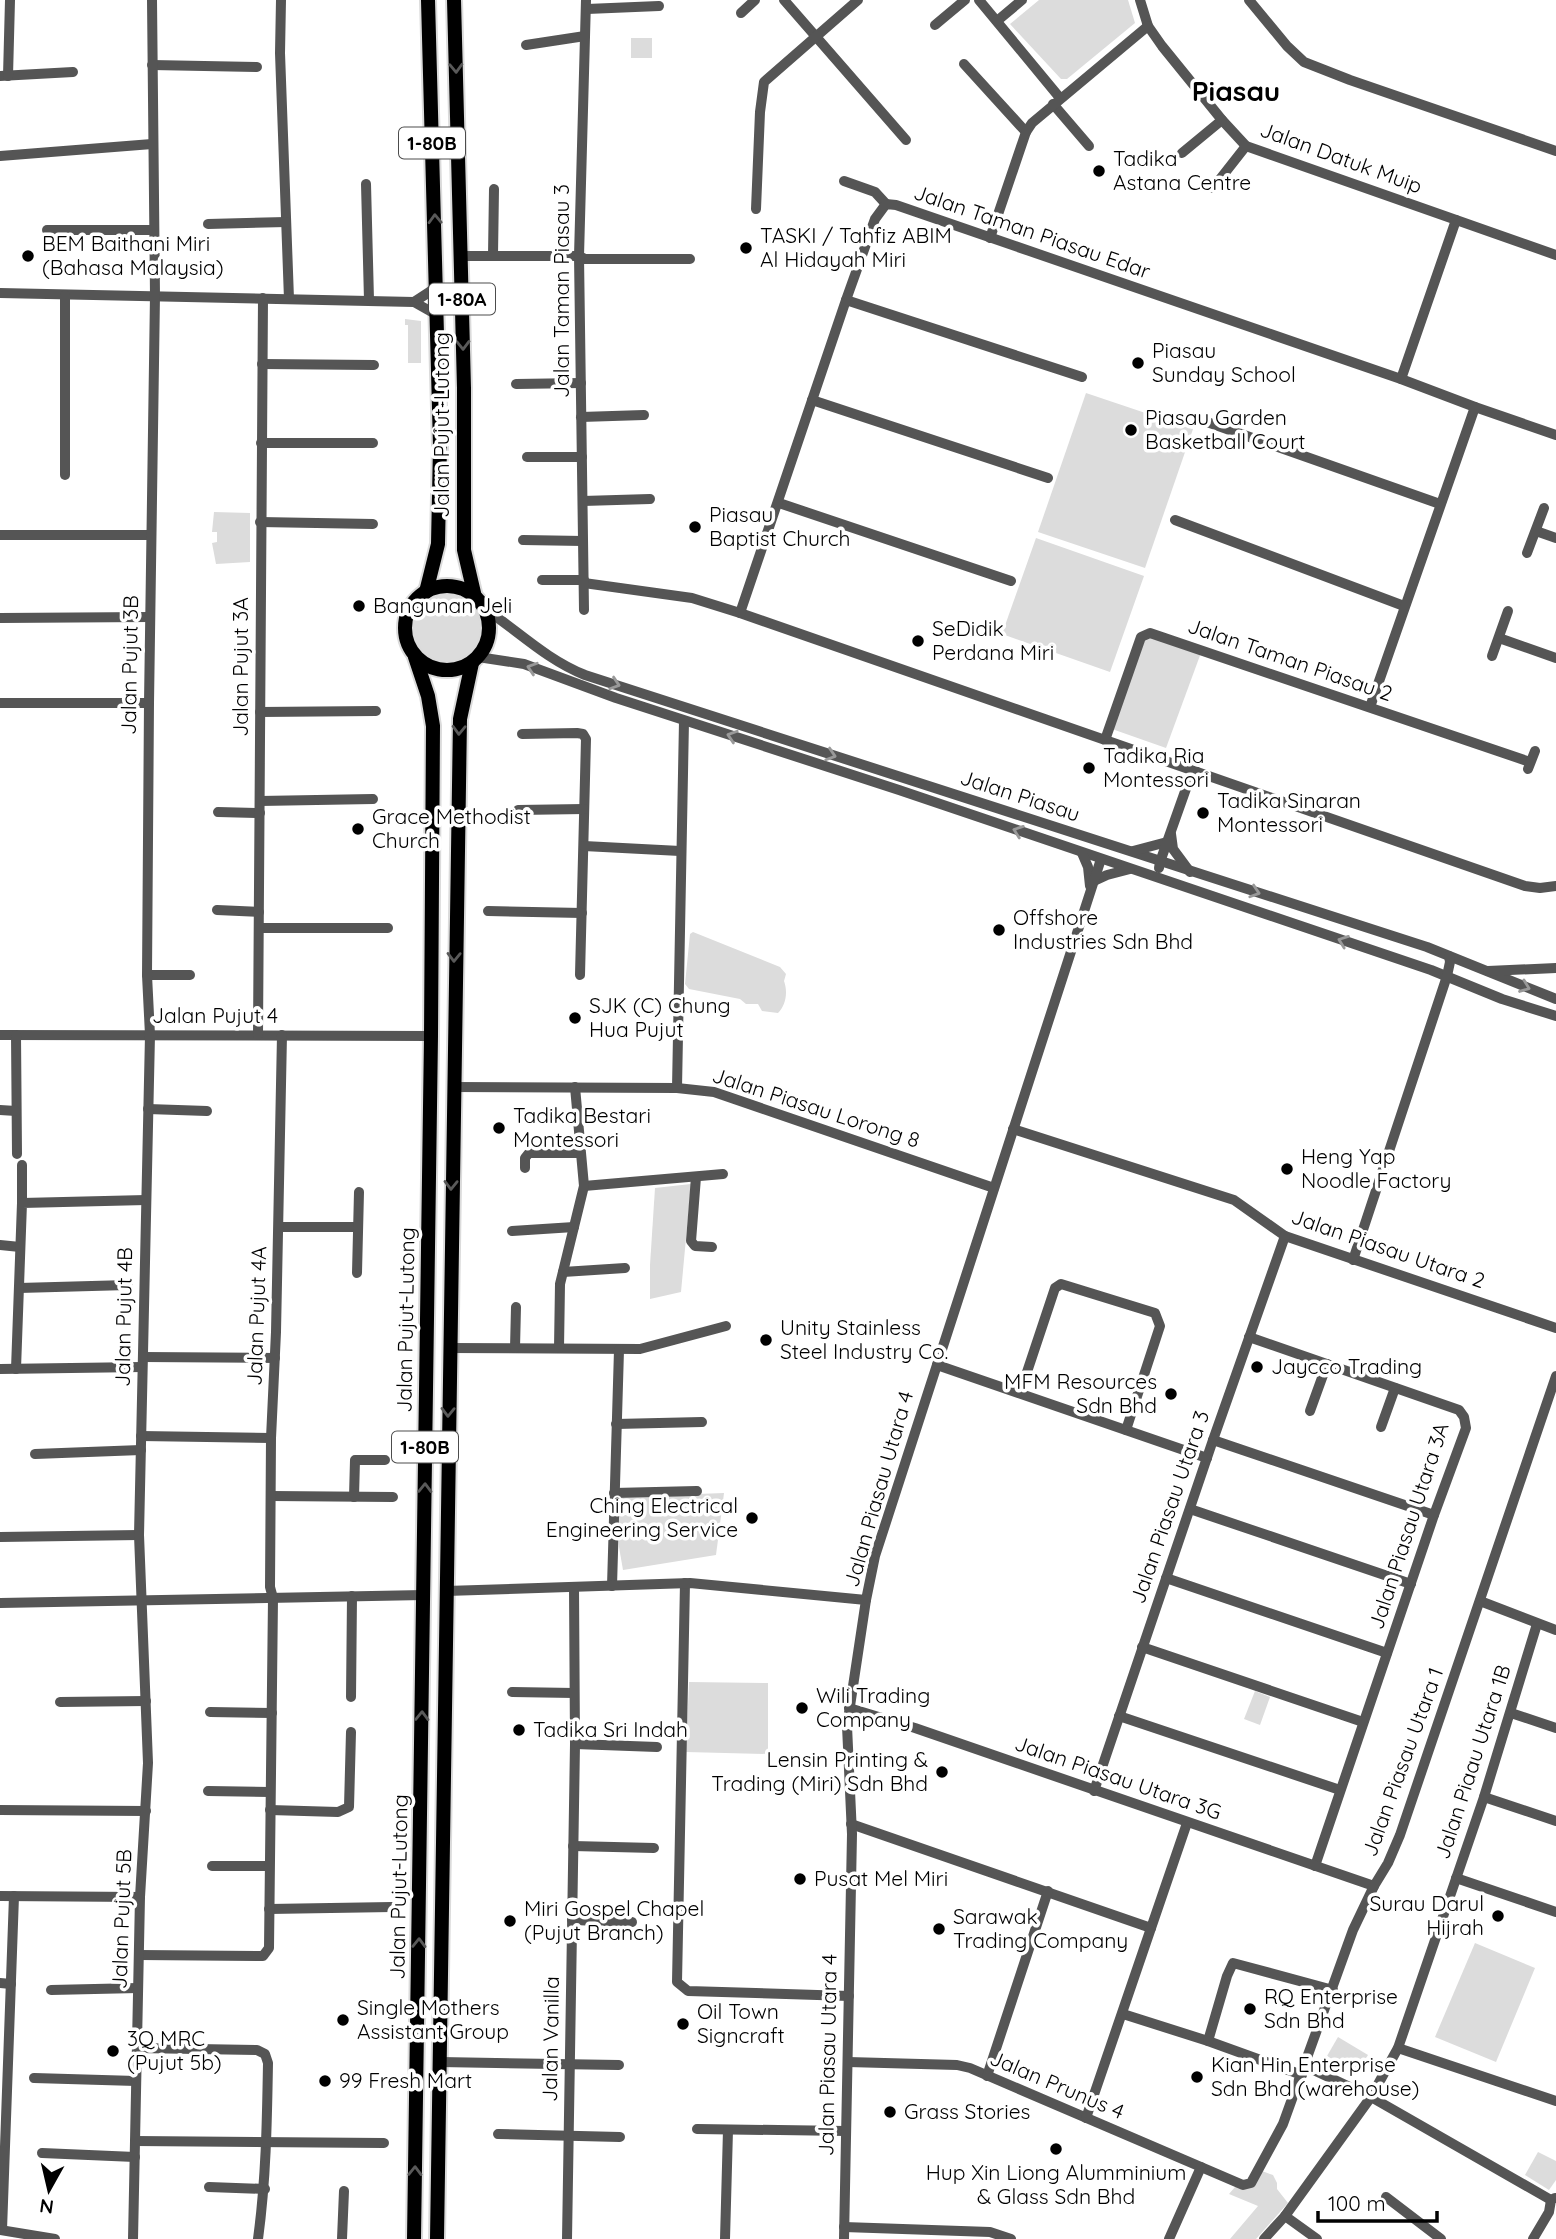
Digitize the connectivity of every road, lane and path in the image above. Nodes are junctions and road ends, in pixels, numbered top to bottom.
1 (10, 0) edge
2 (152, 0) edge
3 (281, 0) edge
4 (428, 0) edge
5 (454, 0) edge
6 (755, 0) edge
7 (784, 0) edge
8 (858, 0) edge
9 (965, 0) edge
10 (979, 0) edge
11 (1023, 0) edge
12 (1140, 0) edge
13 (1249, 0) edge
14 (586, 5) edge
15 (659, 6) dead end
16 (741, 13) dead end
17 (997, 21) junction
18 (935, 25) dead end
19 (1148, 26) junction
20 (585, 36) junction
21 (815, 36) junction
22 (526, 45) dead end
23 (964, 64) dead end
24 (152, 65) junction
25 (257, 67) dead end
26 (73, 72) dead end
27 (4, 76) edge
28 (1057, 101) junction
29 (1222, 120) junction
30 (1026, 132) junction
31 (905, 140) dead end
32 (152, 144) junction
33 (1089, 146) dead end
34 (1246, 146) junction
35 (1556, 151) edge
36 (1182, 153) dead end
37 (0, 156) edge
38 (844, 181) dead end
39 (366, 184) dead end
40 (1213, 188) dead end
41 (494, 189) dead end
42 (886, 204) junction
43 (756, 209) dead end
44 (1456, 219) junction
45 (286, 222) junction
46 (208, 224) dead end
47 (47, 230) dead end
48 (154, 230) junction
49 (990, 238) junction
50 (494, 255) junction
51 (1556, 255) edge
52 (461, 256) junction
53 (579, 256) junction
54 (690, 259) dead end
55 (436, 287) junction
56 (0, 293) edge
57 (65, 295) junction
58 (155, 295) junction
59 (263, 298) junction
60 (289, 299) junction
61 (369, 300) junction
62 (846, 300) junction
63 (414, 302) junction
64 (437, 315) junction
65 (262, 365) junction
66 (374, 365) dead end
67 (1082, 377) dead end
68 (1401, 379) junction
69 (581, 383) junction
70 (516, 384) dead end
71 (812, 400) junction
72 (1475, 407) junction
73 (644, 415) dead end
74 (581, 417) junction
75 (1208, 422) dead end
76 (1556, 435) edge
77 (261, 443) junction
78 (373, 443) dead end
79 (527, 457) dead end
80 (582, 457) junction
81 (65, 475) dead end
82 (1048, 478) dead end
83 (650, 499) dead end
84 (583, 501) junction
85 (779, 503) junction
86 (1440, 504) junction
87 (1544, 508) dead end
88 (1175, 520) dead end
89 (260, 522) junction
90 (373, 524) dead end
91 (1536, 531) junction
92 (0, 535) edge
93 (151, 535) junction
94 (1556, 538) edge
95 (523, 540) dead end
96 (583, 541) junction
97 (1527, 553) dead end
98 (542, 580) dead end
99 (584, 582) junction
100 (1011, 582) dead end
101 (426, 592) junction
102 (480, 602) junction
103 (1405, 606) junction
104 (584, 610) dead end
105 (1508, 611) dead end
106 (740, 613) junction
107 (150, 617) junction
108 (0, 618) edge
109 (1499, 638) junction
110 (1492, 656) dead end
111 (415, 657) junction
112 (1556, 658) edge
113 (475, 660) junction
114 (0, 703) edge
115 (149, 704) junction
116 (1370, 707) junction
117 (376, 711) dead end
118 (260, 712) junction
119 (684, 721) junction
120 (522, 734) dead end
121 (1105, 740) junction
122 (1535, 751) dead end
123 (876, 769) junction
124 (1197, 772) junction
125 (872, 782) junction
126 (373, 799) dead end
127 (260, 801) junction
128 (584, 809) junction
129 (518, 810) dead end
130 (218, 812) dead end
131 (260, 813) junction
132 (1171, 830) junction
133 (1094, 841) junction
134 (1167, 842) junction
135 (584, 846) junction
136 (680, 851) junction
137 (1129, 852) junction
138 (1082, 853) junction
139 (1101, 859) junction
140 (1160, 862) junction
141 (1130, 869) junction
142 (1190, 872) junction
143 (1167, 881) junction
144 (1093, 885) junction
145 (1556, 886) edge
146 (217, 909) dead end
147 (488, 911) dead end
148 (259, 912) junction
149 (582, 913) junction
150 (259, 928) junction
151 (388, 928) dead end
152 (1427, 947) junction
153 (1366, 950) junction
154 (1449, 956) junction
155 (1556, 968) edge
156 (1431, 970) junction
157 (1484, 971) junction
158 (147, 975) junction
159 (190, 975) dead end
160 (580, 975) dead end
161 (1447, 976) junction
162 (1474, 987) junction
163 (1441, 996) junction
164 (1556, 999) edge
165 (1556, 1016) edge
166 (0, 1035) edge
167 (16, 1035) junction
168 (150, 1035) junction
169 (258, 1035) junction
170 (282, 1035) junction
171 (431, 1035) junction
172 (453, 1087) junction
173 (575, 1087) junction
174 (677, 1088) junction
175 (148, 1109) junction
176 (0, 1110) edge
177 (16, 1111) junction
178 (207, 1111) dead end
179 (1013, 1129) junction
180 (580, 1153) junction
181 (17, 1154) dead end
182 (22, 1165) dead end
183 (525, 1168) dead end
184 (723, 1174) dead end
185 (696, 1177) junction
186 (584, 1186) junction
187 (994, 1188) junction
188 (359, 1192) dead end
189 (146, 1200) junction
190 (22, 1203) junction
191 (279, 1227) junction
192 (358, 1227) junction
193 (574, 1227) junction
194 (512, 1231) dead end
195 (1285, 1236) junction
196 (0, 1245) edge
197 (20, 1247) junction
198 (712, 1247) dead end
199 (1353, 1260) junction
200 (625, 1268) dead end
201 (563, 1272) junction
202 (358, 1273) dead end
203 (128, 1285) dead end
204 (19, 1288) junction
205 (516, 1307) dead end
206 (726, 1326) dead end
207 (1556, 1328) edge
208 (1249, 1337) junction
209 (449, 1348) junction
210 (515, 1348) junction
211 (559, 1348) junction
212 (619, 1350) junction
213 (275, 1358) junction
214 (143, 1362) junction
215 (1327, 1364) junction
216 (937, 1365) junction
217 (0, 1369) edge
218 (16, 1369) junction
219 (1556, 1376) edge
220 (1395, 1388) junction
221 (1020, 1393) junction
222 (1310, 1412) dead end
223 (702, 1422) dead end
224 (616, 1424) junction
225 (1381, 1427) dead end
226 (1126, 1430) junction
227 (141, 1436) junction
228 (271, 1438) junction
229 (1213, 1440) junction
230 (141, 1450) junction
231 (35, 1454) dead end
232 (1206, 1458) junction
233 (385, 1460) dead end
234 (697, 1491) dead end
235 (614, 1493) junction
236 (272, 1496) junction
237 (354, 1497) junction
238 (393, 1497) dead end
239 (1190, 1509) junction
240 (1434, 1515) junction
241 (139, 1535) junction
242 (0, 1537) edge
243 (1166, 1578) junction
244 (685, 1583) junction
245 (1411, 1584) junction
246 (612, 1587) junction
247 (574, 1588) junction
248 (446, 1591) junction
249 (424, 1595) junction
250 (352, 1596) junction
251 (273, 1598) junction
252 (866, 1600) junction
253 (141, 1601) junction
254 (1480, 1601) junction
255 (0, 1603) edge
256 (1537, 1624) junction
257 (1556, 1630) edge
258 (1142, 1647) junction
259 (1387, 1653) junction
260 (512, 1692) dead end
261 (574, 1693) junction
262 (351, 1697) dead end
263 (146, 1701) junction
264 (60, 1702) dead end
265 (849, 1708) junction
266 (210, 1712) dead end
267 (272, 1713) junction
268 (1511, 1713) junction
269 (1119, 1716) junction
270 (1363, 1722) junction
271 (1556, 1728) edge
272 (351, 1732) dead end
273 (575, 1744) junction
274 (657, 1747) dead end
275 (1340, 1790) junction
276 (208, 1791) dead end
277 (1094, 1791) junction
278 (270, 1792) junction
279 (1484, 1797) junction
280 (0, 1810) edge
281 (270, 1810) junction
282 (146, 1811) junction
283 (1556, 1821) edge
284 (1187, 1822) junction
285 (851, 1824) junction
286 (573, 1846) junction
287 (654, 1848) dead end
288 (212, 1866) dead end
289 (269, 1866) junction
290 (1315, 1866) junction
291 (1456, 1878) junction
292 (1374, 1886) junction
293 (1048, 1891) junction
294 (0, 1896) edge
295 (14, 1896) junction
296 (140, 1897) junction
297 (392, 1907) dead end
298 (269, 1909) junction
299 (1556, 1912) edge
300 (572, 1920) junction
301 (632, 1922) dead end
302 (1151, 1927) junction
303 (139, 1955) junction
304 (5, 1984) edge
305 (138, 1988) junction
306 (51, 1990) dead end
307 (1333, 1990) junction
308 (5, 1996) edge
309 (849, 1996) junction
310 (1123, 2014) junction
311 (1208, 2040) junction
312 (1398, 2048) junction
313 (137, 2049) junction
314 (440, 2062) junction
315 (848, 2062) junction
316 (570, 2064) junction
317 (619, 2065) dead end
318 (1304, 2070) junction
319 (987, 2076) junction
320 (34, 2078) dead end
321 (4, 2079) edge
322 (136, 2081) junction
323 (1371, 2097) junction
324 (1556, 2101) edge
325 (1086, 2118) junction
326 (697, 2129) dead end
327 (728, 2130) junction
328 (846, 2131) junction
329 (498, 2134) dead end
330 (568, 2136) junction
331 (620, 2137) dead end
332 (135, 2141) junction
333 (267, 2142) junction
334 (384, 2143) dead end
335 (42, 2153) dead end
336 (135, 2157) junction
337 (1201, 2167) junction
338 (1242, 2185) joint
339 (209, 2187) dead end
340 (265, 2189) junction
341 (344, 2191) dead end
342 (1386, 2197) dead end
343 (1553, 2199) edge
344 (1286, 2216) junction
345 (844, 2227) junction
346 (1, 2230) edge
347 (25, 2236) edge
348 (1004, 2238) edge
349 (55, 2239) edge
350 (133, 2239) edge
351 (258, 2239) edge
352 (342, 2239) edge
353 (414, 2239) edge
354 (437, 2239) edge
355 (566, 2239) edge
356 (725, 2239) edge
357 (844, 2239) edge
358 (1169, 2239) edge
359 (1264, 2239) edge
360 (1317, 2239) edge
361 (1441, 2239) edge
362 (1533, 2239) edge

1 - 27 street
2 - 24 street, Jalan Pujut 3B
3 - 45 street
55 -> 4 highway, Jalan Pujut-Lutong / 1-80B
5 -> 52 highway, Jalan Pujut-Lutong / 1-80A
6 - 16 street
7 - 21 street
8 - 21 street
9 - 18 street
10 - 17 street
11 - 17 street
12 - 19 street, Jalan Datuk Muip
13 - 35 street
14 - 15 street
14 - 20 street, Jalan Taman Piasau 3
17 - 28 street
19 - 28 street
19 - 29 street, Jalan Datuk Muip
20 - 22 street
20 - 53 street, Jalan Taman Piasau 3
21 - 31 street
21 - 43 street
23 - 30 street
24 - 25 street
24 - 32 street, Jalan Pujut 3B
26 - 27 street
28 - 30 street
28 - 33 street
29 - 34 street, Jalan Datuk Muip
29 - 36 street
30 - 49 street
32 - 37 street
32 - 48 street, Jalan Pujut 3B
34 - 40 street
34 - 44 street, Jalan Datuk Muip
38 - 42 street
39 - 61 street
41 - 50 street
42 - 49 street, Jalan Taman Piasau Edar
42 - 62 street, Jalan Taman Piasau Edar
44 - 51 street, Jalan Datuk Muip
44 - 68 street
45 - 46 street
45 - 60 street
47 - 48 street
48 - 58 street, Jalan Pujut 3B
49 - 68 street, Jalan Taman Piasau Edar
50 - 52 street
50 - 53 street
52 -> 102 highway, Jalan Pujut-Lutong / 1-80A
53 - 54 street
53 - 69 street, Jalan Taman Piasau 3
55 - 63 street
55 - 64 highway, Jalan Pujut-Lutong / 1-80B
56 - 57 street
57 - 58 street
57 - 81 street
58 - 59 street
58 - 93 street, Jalan Pujut 3B
59 - 60 street
59 - 65 street, Jalan Pujut 3A
60 - 61 street
61 - 63 street
62 - 67 street
62 - 71 street, Jalan Taman Piasau Edar
63 - 64 street
64 - 101 highway, Jalan Pujut-Lutong / 1-80B
65 - 66 street
65 - 77 street, Jalan Pujut 3A
68 - 72 street, Jalan Taman Piasau Edar
69 - 70 street
69 - 74 street, Jalan Taman Piasau 3
71 - 82 street
71 - 85 street, Jalan Taman Piasau Edar
72 - 76 street, Jalan Taman Piasau Edar
72 - 86 street
73 - 74 street
74 - 80 street, Jalan Taman Piasau 3
75 - 86 street
77 - 78 street
77 - 89 street, Jalan Pujut 3A
79 - 80 street
80 - 84 street, Jalan Taman Piasau 3
83 - 84 street
84 - 96 street, Jalan Taman Piasau 3
85 - 100 street
85 - 106 street, Jalan Taman Piasau Edar
86 - 103 street
87 - 91 street
88 - 103 street
89 - 90 street
89 - 118 street, Jalan Pujut 3A
91 - 94 street
91 - 97 street
92 - 93 street
93 - 107 street, Jalan Pujut 3B
95 - 96 street
96 - 99 street, Jalan Taman Piasau 3
98 - 99 street
99 - 104 street, Jalan Taman Piasau 3
99 - 106 street
101 - 102 highway
101 - 111 highway
102 - 113 highway
102 -> 123 street, Jalan Piasau
103 - 116 street
105 - 109 street
106 - 121 street
107 - 108 street
107 - 115 street, Jalan Pujut 3B
109 - 110 street
109 - 112 street
111 - 113 highway
111 - 171 highway, Jalan Pujut-Lutong / 1-80B
119 -> 113 street, Jalan Piasau
113 -> 172 highway, Jalan Pujut-Lutong
114 - 115 street
115 - 158 street, Jalan Pujut 3B
116 - 121 street, Jalan Taman Piasau 2
116 - 122 street, Jalan Taman Piasau 2
117 - 118 street
118 - 127 street, Jalan Pujut 3A
125 -> 119 street, Jalan Piasau
119 - 136 street
120 - 128 street
121 - 124 street
123 - 125 street
123 - 133 street, Jalan Piasau
124 - 132 street
124 - 145 street
138 -> 125 street, Jalan Piasau
126 - 127 street
127 - 131 street, Jalan Pujut 3A
128 - 129 street
128 - 135 street
130 - 131 street
131 - 148 street, Jalan Pujut 3A
132 - 134 street
132 - 142 street
133 - 137 street, Jalan Piasau
133 - 139 street
134 - 137 street
134 - 140 street
135 - 136 street
135 - 149 street
136 - 174 street
137 - 140 street, Jalan Piasau
138 - 139 street, Jalan Piasau
138 - 144 street
139 - 141 street, Jalan Piasau
139 - 144 street, Jalan Piasau Utara 4
140 - 142 street, Jalan Piasau
140 - 143 street
141 - 143 street, Jalan Piasau
141 - 144 street
142 -> 152 street, Jalan Piasau
153 -> 143 street, Jalan Piasau
144 - 179 street, Jalan Piasau Utara 4
146 - 148 street
147 - 149 street
148 - 150 street, Jalan Pujut 3A
149 - 160 street
150 - 151 street
150 - 169 street, Jalan Pujut 3A
152 - 153 street
152 - 154 street, Jalan Piasau
153 - 156 street, Jalan Piasau
154 - 157 street, Jalan Piasau
154 - 161 street
155 - 157 street
156 - 161 street, Jalan Piasau
156 - 163 street
157 -> 164 street, Jalan Piasau
158 - 159 street
158 - 168 street, Jalan Pujut 3B
161 - 162 street
161 - 163 street
162 - 163 street
162 - 165 street
163 - 199 street
166 - 167 street, Jalan Pujut 4
167 - 168 street, Jalan Pujut 4
167 - 177 street
168 - 169 street, Jalan Pujut 4
168 - 175 street, Jalan Pujut 4B
169 - 170 street, Jalan Pujut 4
170 - 171 street, Jalan Pujut 4
170 - 191 street, Jalan Pujut 4A
249 -> 171 highway, Jalan Pujut-Lutong / 1-80B
172 - 173 street, Jalan Piasau Lorong 8
172 -> 209 highway, Jalan Pujut-Lutong
173 - 174 street, Jalan Piasau Lorong 8
173 - 180 street
174 - 187 street, Jalan Piasau Lorong 8
175 - 178 street
175 - 189 street, Jalan Pujut 4B
176 - 177 street
177 - 181 street
179 - 187 street, Jalan Piasau Utara 4
179 - 195 street, Jalan Piasau Utara 2
180 - 183 street
180 - 186 street
182 - 190 street
184 - 185 street
185 - 186 street
185 - 198 street
186 - 193 street
187 - 216 street, Jalan Piasau Utara 4
188 - 192 street
189 - 190 street
189 - 214 street, Jalan Pujut 4B
190 - 197 street
191 - 192 street
191 - 213 street, Jalan Pujut 4A
192 - 202 street
193 - 194 street
193 - 201 street
195 - 199 street, Jalan Piasau Utara 2
195 - 208 street, Jalan Piasau Utara 3
196 - 197 street
197 - 204 street
199 - 207 street, Jalan Piasau Utara 2
200 - 201 street
201 - 211 street
203 - 204 street
204 - 218 street
205 - 210 street
206 - 212 street
208 - 215 street, Jalan Piasau Utara 3A
208 - 229 street, Jalan Piasau Utara 3
209 - 210 street
209 -> 248 highway, Jalan Pujut-Lutong
210 - 211 street
211 - 212 street
212 - 224 street
213 - 214 street
213 - 228 street, Jalan Pujut 4A
214 - 218 street
214 - 227 street, Jalan Pujut 4B
215 - 220 street, Jalan Piasau Utara 3A
215 - 222 street
216 - 221 street
216 - 252 street, Jalan Piasau Utara 4
217 - 218 street
219 - 254 street, Jalan Piasau Utara 1
220 - 225 street
220 - 240 street, Jalan Piasau Utara 3A
221 - 226 street
221 - 226 street
223 - 224 street
224 - 235 street
226 - 232 street
227 - 228 street
227 - 230 street, Jalan Pujut 4B
228 - 236 street, Jalan Pujut 4A
229 - 232 street, Jalan Piasau Utara 3
229 - 240 street
230 - 231 street
230 - 241 street, Jalan Pujut 4B
232 - 239 street, Jalan Piasau Utara 3
233 - 237 street
234 - 235 street
235 - 246 street
236 - 237 street
236 - 251 street, Jalan Pujut 4A
237 - 238 street
239 - 243 street, Jalan Piasau Utara 3
239 - 245 street
240 - 245 street, Jalan Piasau Utara 3A
241 - 242 street
241 - 253 street, Jalan Pujut 4B
243 - 258 street, Jalan Piasau Utara 3
243 - 259 street
244 - 246 street
244 - 252 street
244 - 309 street
245 - 259 street, Jalan Piasau Utara 3A
246 - 247 street
247 - 248 street
247 - 261 street, Jalan Vanilla
248 - 314 highway, Jalan Pujut-Lutong
249 - 250 street
353 -> 249 highway, Jalan Pujut-Lutong / 1-80B
250 - 251 street
250 - 262 street
251 - 253 street
251 - 267 street, Jalan Pujut 4A
252 - 265 street, Jalan Piasau Utara 4
253 - 255 street
253 - 263 street, Jalan Pujut 5B
254 - 256 street
254 - 292 street, Jalan Piasau Utara 1
256 - 257 street
256 - 268 street, Jalan Piaau Utara 1B
258 - 269 street, Jalan Piasau Utara 3
258 - 270 street
259 - 270 street, Jalan Piasau Utara 3A
260 - 261 street
261 - 273 street, Jalan Vanilla
263 - 264 street
263 - 282 street, Jalan Pujut 5B
265 - 277 street, Jalan Piasau Utara 3G
265 - 285 street, Jalan Piasau Utara 4
266 - 267 street
267 - 278 street, Jalan Pujut 4A
268 - 271 street
268 - 279 street, Jalan Piaau Utara 1B
269 - 275 street
269 - 277 street, Jalan Piasau Utara 3
270 - 275 street, Jalan Piasau Utara 3A
272 - 281 street
273 - 274 street
273 - 286 street, Jalan Vanilla
275 - 290 street, Jalan Piasau Utara 3A
276 - 278 street
277 - 284 street, Jalan Piasau Utara 3G
278 - 281 street, Jalan Pujut 4A
279 - 283 street
279 - 291 street, Jalan Piaau Utara 1B
280 - 282 street
281 - 289 street, Jalan Pujut 4A
282 - 296 street, Jalan Pujut 5B
284 - 290 street, Jalan Piasau Utara 3G
284 - 302 street
285 - 293 street
285 - 309 street, Jalan Piasau Utara 4
286 - 287 street
286 - 300 street, Jalan Vanilla
288 - 289 street
289 - 298 street, Jalan Pujut 4A
290 - 292 street, Jalan Piasau Utara 3G
291 - 299 street
291 - 312 street, Jalan Piaau Utara 1B
292 - 307 street, Jalan Piasau Utara 1
293 - 302 street
293 - 319 street
294 - 295 street
295 - 296 street
295 - 304 street
296 - 303 street, Jalan Pujut 5B
297 - 298 street
298 - 303 street, Jalan Pujut 4A
300 - 301 street
300 - 316 street, Jalan Vanilla
302 - 310 street
303 - 305 street, Jalan Pujut 5B
304 - 308 street
305 - 306 street
305 - 313 street, Jalan Pujut 5B
307 - 311 street
307 - 318 street, Jalan Piasau Utara 1
308 - 321 street
309 - 315 street, Jalan Piasau Utara 4
310 - 311 street
310 - 325 street
311 - 318 street
312 - 323 street, Jalan Piaau Utara 1B
312 - 324 street
313 - 322 street, Jalan Pujut 5B
313 - 333 street
314 - 316 street
314 - 354 highway, Jalan Pujut-Lutong
315 - 319 street, Jalan Prunus 4
315 - 328 street, Jalan Piasau Utara 4
316 - 317 street
316 - 330 street, Jalan Vanilla
318 - 323 street
318 - 338 street, Jalan Piasau Utara 1
319 - 325 street, Jalan Prunus 4
320 - 322 street
321 - 346 street
322 - 332 street, Jalan Pujut 5B
323 - 343 street
323 - 344 street, Jalan Piaau Utara 1B
325 - 337 street, Jalan Prunus 4
326 - 327 street
327 - 328 street
327 - 356 street
328 - 345 street, Jalan Piasau Utara 4
329 - 330 street
330 - 331 street
330 - 355 street, Jalan Vanilla
332 - 333 street
332 - 336 street, Jalan Pujut 5B
333 - 334 street
333 - 340 street
335 - 336 street
336 - 350 street, Jalan Pujut 5B
337 - 338 street, Jalan Prunus 4
337 - 358 street
339 - 340 street
340 - 351 street
341 - 352 street
342 - 361 street
343 - 362 street
344 - 359 street, Jalan Piaau Utara 1B
344 - 360 street
345 - 348 street
345 - 357 street, Jalan Piasau Utara 4
346 - 347 street
347 - 349 street

